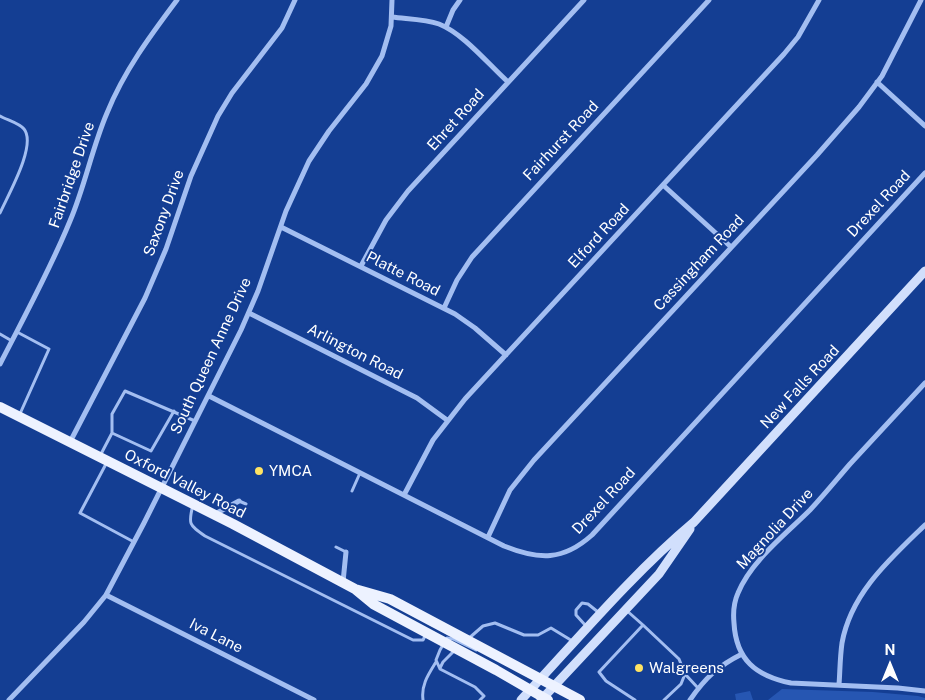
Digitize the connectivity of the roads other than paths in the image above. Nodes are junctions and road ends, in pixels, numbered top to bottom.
1 (177, 0) edge
2 (295, 0) edge
3 (392, 0) edge
4 (460, 0) edge
5 (584, 0) edge
6 (710, 0) edge
7 (819, 0) edge
8 (921, 0) edge
9 (392, 17) junction
10 (446, 27) junction
11 (508, 82) junction
12 (877, 82) junction
13 (0, 116) edge
14 (925, 126) edge
15 (925, 173) edge
16 (663, 185) junction
17 (0, 213) edge
18 (280, 227) junction
19 (731, 247) junction
20 (361, 266) junction
21 (925, 271) edge
22 (444, 308) junction
23 (248, 313) junction
24 (16, 332) junction
25 (0, 334) edge
26 (12, 340) junction
27 (506, 355) junction
28 (0, 364) edge
29 (925, 383) edge
30 (208, 396) junction
31 (0, 407) edge
32 (174, 411) junction
33 (19, 417) junction
34 (447, 420) junction
35 (196, 421) junction
36 (112, 432) junction
37 (70, 442) junction
38 (103, 459) junction
39 (360, 472) junction
40 (162, 488) junction
41 (352, 491) dead end
42 (404, 495) junction
43 (239, 501) joint
44 (193, 504) junction
45 (246, 504) dead end
46 (213, 514) junction
47 (694, 522) junction
48 (925, 525) edge
49 (488, 537) junction
50 (135, 542) junction
51 (336, 547) dead end
52 (346, 552) joint
53 (342, 582) junction
54 (355, 588) junction
55 (106, 595) junction
56 (625, 609) junction
57 (600, 614) junction
58 (643, 624) junction
59 (588, 628) junction
60 (426, 632) junction
61 (468, 639) junction
62 (444, 642) junction
63 (574, 642) junction
64 (456, 649) junction
65 (487, 650) junction
66 (742, 654) junction
67 (436, 662) junction
68 (440, 669) junction
69 (685, 674) junction
70 (540, 680) junction
71 (839, 685) junction
72 (554, 687) junction
73 (698, 688) junction
74 (530, 690) junction
75 (925, 691) edge
76 (544, 699) edge
77 (9, 700) edge
78 (314, 700) edge
79 (423, 700) edge
80 (480, 700) edge
81 (521, 700) edge
82 (580, 700) edge
83 (635, 700) edge
84 (664, 700) edge
85 (690, 700) edge

1 - 24 street, Fairbridge Drive
2 - 37 street, Saxony Drive
3 - 9 street, South Queen Anne Drive
4 - 10 street
5 - 11 street, Ehret Road
6 - 22 street, Fairhurst Road
7 - 16 street, Elford Road
8 - 12 street, Cassingham Road
9 - 10 street
9 - 18 street, South Queen Anne Drive
10 - 11 street
11 - 20 street, Ehret Road
12 - 14 street
12 - 19 street, Cassingham Road
13 - 17 lane
15 - 49 street, Drexel Road
16 - 19 street
16 - 27 street, Elford Road
18 - 20 street, Platte Road
18 - 23 street, South Queen Anne Drive
19 - 49 street, Cassingham Road
20 - 22 street, Platte Road
21 - 47 main road, New Falls Road
22 - 27 street, Platte Road
23 - 30 street, South Queen Anne Drive
23 - 34 street, Arlington Road
24 - 26 street, Fairbridge Drive
24 - 33 lane
25 - 26 lane
26 - 28 street, Fairbridge Drive
27 - 34 street, Elford Road
29 - 66 street, Magnolia Drive
30 - 35 street, South Queen Anne Drive
30 - 39 street, Drexel Road
31 - 33 main road, Oxford Valley Road
32 - 35 lane
32 - 36 lane
32 - 36 lane
33 - 37 main road, Oxford Valley Road
34 - 42 street, Elford Road
35 - 40 street, South Queen Anne Drive
36 - 38 lane
37 - 38 main road, Oxford Valley Road
38 - 40 main road, Oxford Valley Road
38 - 50 lane
39 - 41 lane
39 - 42 street, Drexel Road
40 - 44 main road, Oxford Valley Road
40 - 50 street, South Queen Anne Drive
42 - 49 street, Drexel Road
43 - 45 lane
43 - 46 street
44 - 46 main road, Oxford Valley Road
44 - 60 lane
46 - 53 main road, Oxford Valley Road
47 - 56 main road, New Falls Road
47 - 57 main road, New Falls Road
48 - 71 street
50 - 55 street, South Queen Anne Drive
51 - 52 lane
52 - 53 street
53 - 54 main road, Oxford Valley Road
54 - 60 main road, Oxford Valley Road
54 - 61 main road, Oxford Valley Road
55 - 77 street, South Queen Anne Drive
55 - 78 street, Iva Lane
56 - 58 lane
56 - 72 main road, New Falls Road
57 - 59 main road, New Falls Road
57 - 59 lane
58 - 69 lane
58 - 83 lane
59 - 63 main road, New Falls Road
60 - 62 main road, Oxford Valley Road
61 - 63 lane
61 - 65 main road, Oxford Valley Road
62 - 64 main road, Oxford Valley Road
62 - 65 lane
62 - 67 lane
63 - 70 main road, New Falls Road
64 - 68 lane
64 - 74 main road, Oxford Valley Road
65 - 70 main road, Oxford Valley Road
66 - 71 street, Magnolia Drive
66 - 73 street
67 - 68 lane
67 - 79 lane
68 - 80 lane
69 - 73 lane
69 - 84 lane
70 - 72 main road, Oxford Valley Road
70 - 74 main road, New Falls Road
71 - 75 street, Magnolia Drive
72 - 76 main road, New Falls Road
72 - 82 main road, Oxford Valley Road
73 - 85 street
74 - 76 main road, Oxford Valley Road
74 - 81 main road, New Falls Road

